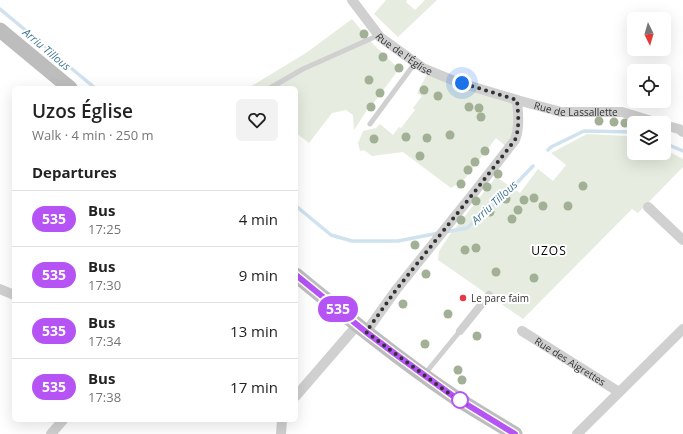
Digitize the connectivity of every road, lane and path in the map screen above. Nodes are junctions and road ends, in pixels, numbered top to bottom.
1 (352, 0) edge
2 (0, 30) edge
3 (379, 35) junction
4 (415, 63) junction
5 (68, 86) edge
6 (274, 86) edge
7 (517, 100) junction
8 (635, 116) edge
9 (370, 124) dead end
10 (671, 127) edge
11 (683, 132) edge
12 (648, 207) dead end
13 (683, 240) edge
14 (298, 276) edge
15 (0, 289) edge
16 (12, 294) edge
17 (489, 296) dead end
18 (361, 328) junction
19 (683, 329) edge
20 (460, 331) joint
21 (522, 331) dead end
22 (424, 375) junction
23 (619, 392) junction
24 (298, 394) edge
25 (61, 422) edge
26 (282, 422) edge
27 (51, 434) edge
28 (281, 434) edge
29 (515, 434) edge
30 (577, 434) edge

1 - 3 street, Rue de l'Église
2 - 5 main road
3 - 4 street, Rue de l'Église
3 - 6 lane
4 - 7 street, Rue de l'Église
4 - 9 lane
7 - 8 street, Rue de Lassallette
7 - 18 street
10 - 11 street
12 - 13 street
14 - 18 main road
15 - 16 street
17 - 20 street
18 - 22 main road
18 - 24 street
19 - 23 street
20 - 22 lane
21 - 23 street, Rue des Aigrettes
22 - 29 main road
23 - 30 street
25 - 27 street
26 - 28 street

